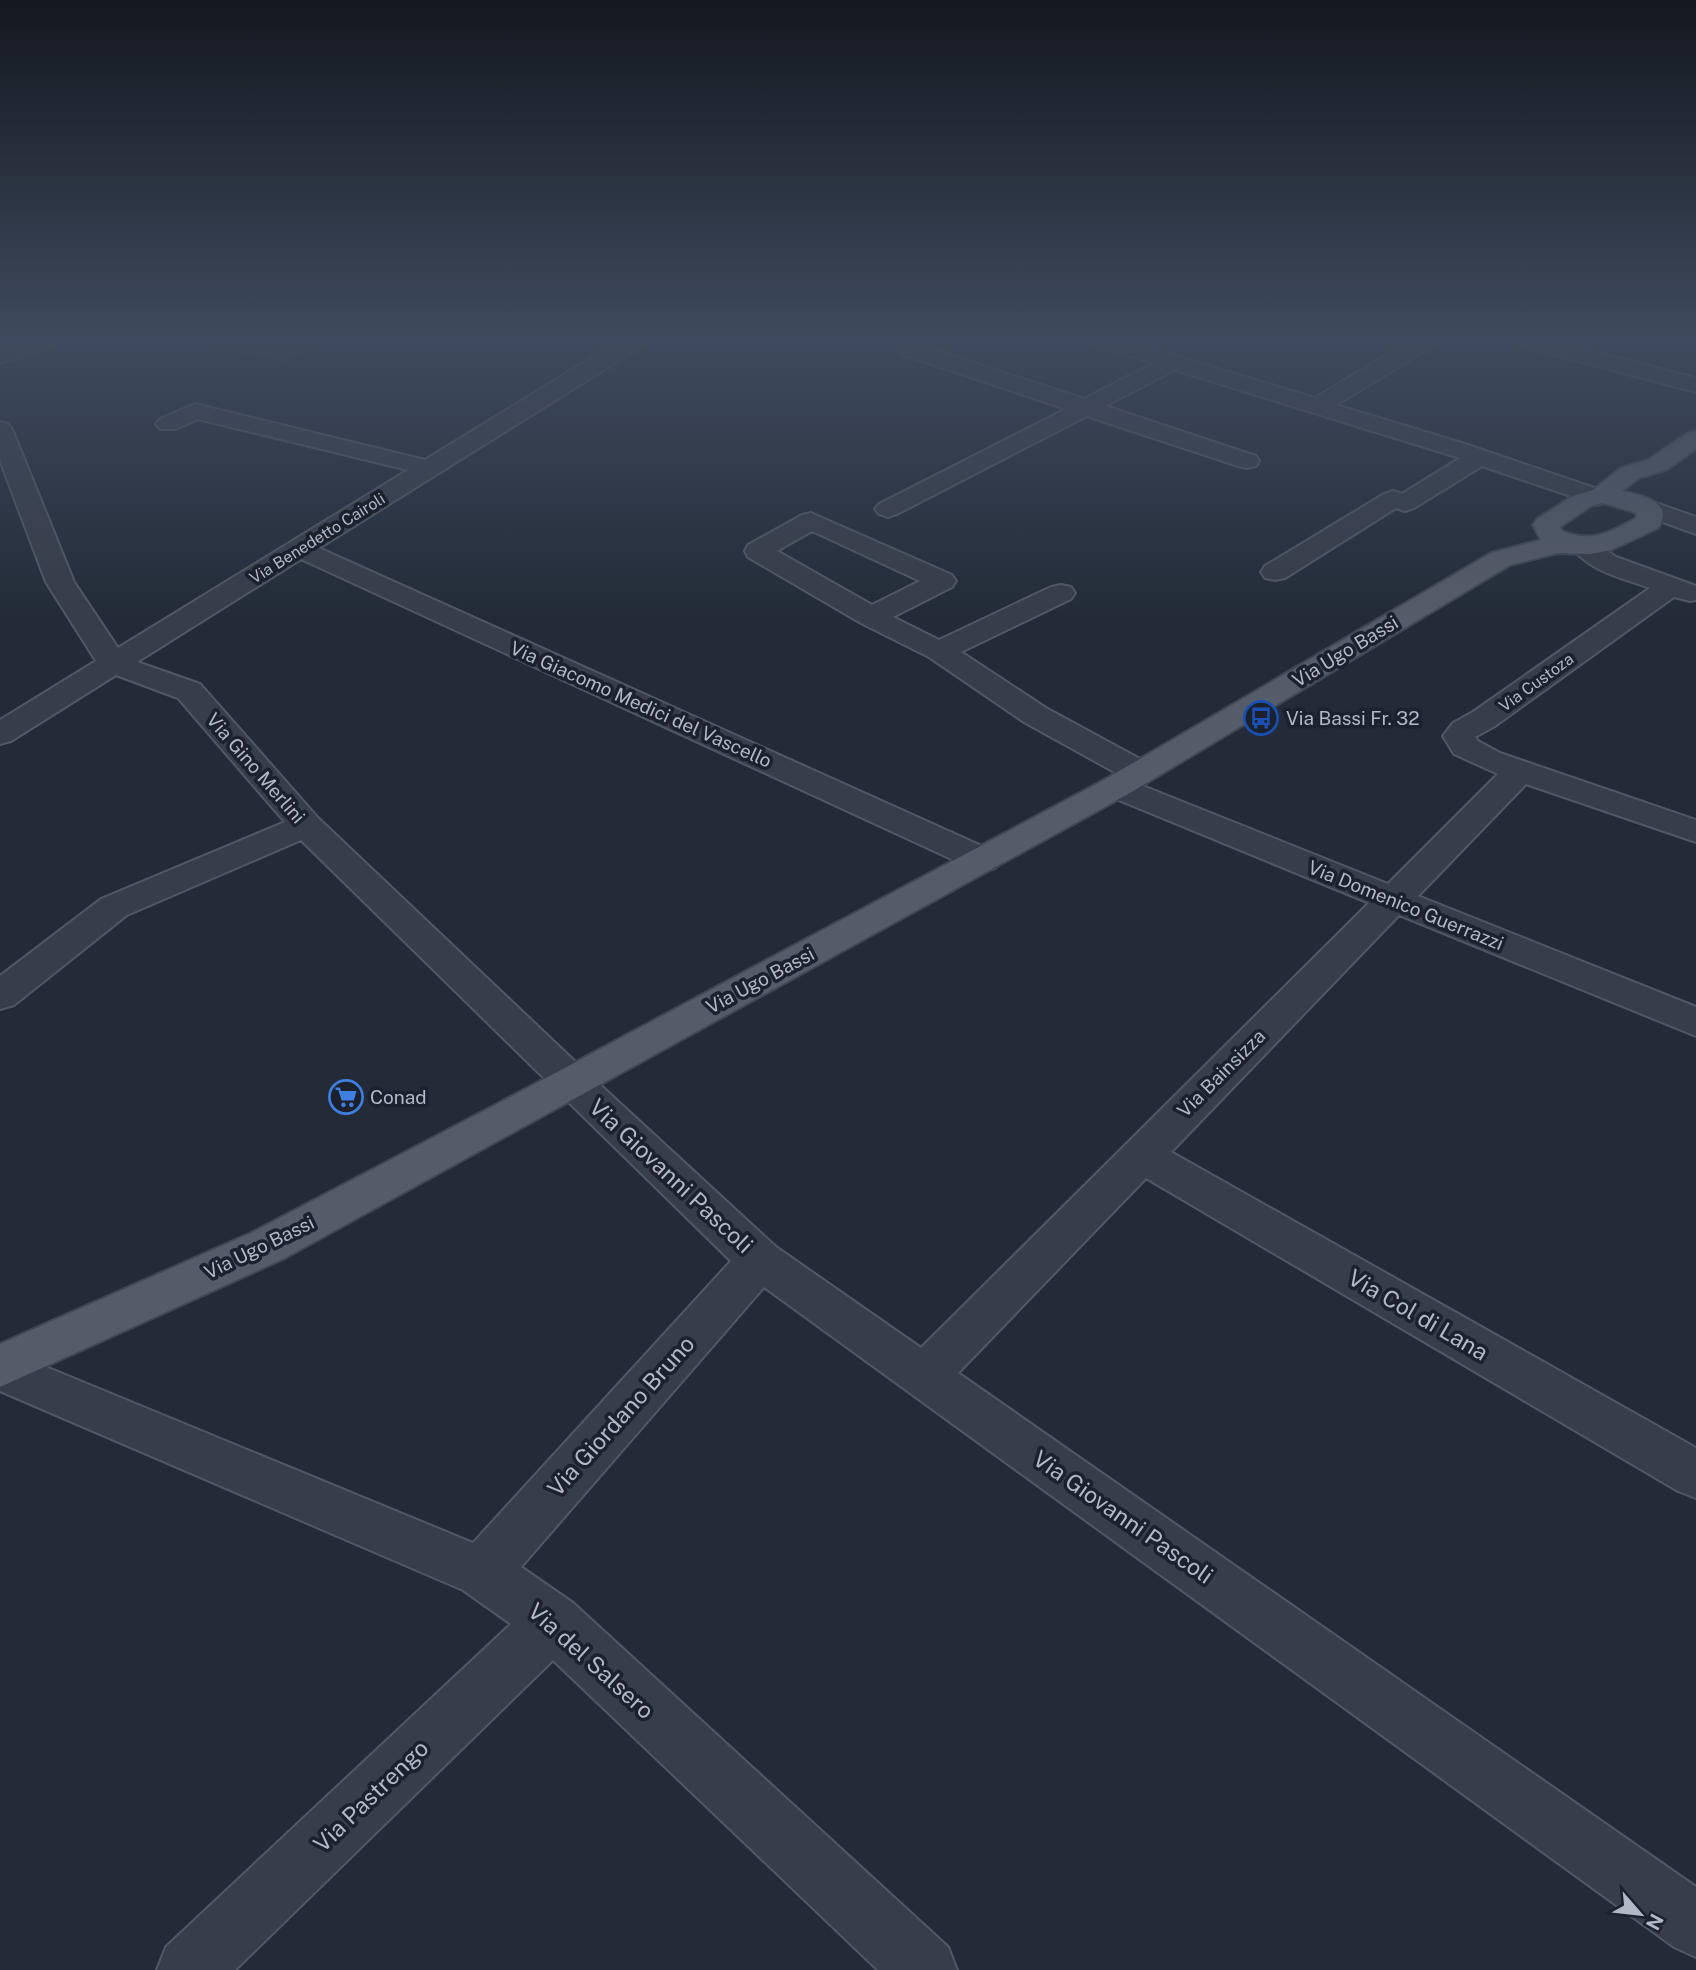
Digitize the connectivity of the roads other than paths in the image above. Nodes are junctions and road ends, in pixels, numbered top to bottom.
1 (2, 433) edge
2 (285, 433) edge
3 (486, 433) edge
4 (1037, 433) edge
5 (1159, 433) edge
6 (1403, 433) edge
7 (1696, 438) edge
8 (1479, 457) junction
9 (1247, 461) dead end
10 (1657, 465) junction
11 (429, 468) junction
12 (1599, 496) junction
13 (1641, 505) junction
14 (888, 509) dead end
15 (1546, 525) junction
16 (1696, 526) edge
17 (1575, 545) junction
18 (300, 549) junction
19 (1501, 559) junction
20 (1275, 572) dead end
21 (1684, 590) edge
22 (1061, 593) dead end
23 (871, 617) junction
24 (939, 651) junction
25 (113, 664) junction
26 (0, 734) edge
27 (1520, 771) junction
28 (1128, 779) junction
29 (306, 825) junction
30 (1696, 832) edge
31 (983, 860) junction
32 (1392, 900) junction
33 (0, 996) edge
34 (1696, 1022) edge
35 (571, 1082) junction
36 (1140, 1155) junction
37 (760, 1260) junction
38 (0, 1368) edge
39 (924, 1376) junction
40 (1696, 1475) edge
41 (482, 1572) junction
42 (554, 1622) junction
43 (1696, 1926) edge
44 (189, 1970) edge
45 (925, 1970) edge

1 - 25 street
2 - 11 street
3 - 11 street, Via Benedetto Cairoli
4 - 14 street
5 - 9 street
6 - 8 street
7 - 10 main road
8 - 12 street
8 - 20 street
10 - 12 main road, Via Ugo Bassi
10 - 13 main road
11 - 18 street, Via Benedetto Cairoli
12 - 13 main road
12 - 15 main road, Via Ugo Bassi
13 - 16 street
13 - 17 main road, Via Ugo Bassi
15 - 17 main road
15 - 19 main road, Via Ugo Bassi
17 - 19 main road, Via Ugo Bassi
17 - 21 street, Via Custoza
18 - 25 street, Via Benedetto Cairoli
18 - 31 street, Via Giacomo Medici del Vascello
19 - 28 main road, Via Ugo Bassi
21 - 27 street, Via Custoza
22 - 24 street
23 - 23 street, Via Domenico Guerrazzi
23 - 24 street, Via Domenico Guerrazzi
24 - 28 street, Via Domenico Guerrazzi
25 - 26 street, Via Benedetto Cairoli
25 - 29 street, Via Gino Merlini
27 - 30 street
27 - 32 street, Via Bainsizza
28 - 31 main road, Via Ugo Bassi
28 - 32 street, Via Domenico Guerrazzi
29 - 33 street
29 - 35 street, Via Gino Merlini
31 - 35 main road, Via Ugo Bassi
32 - 34 street, Via Domenico Guerrazzi
32 - 36 street, Via Bainsizza
35 - 37 street, Via Giovanni Pascoli
35 - 38 main road, Via Ugo Bassi
36 - 39 street, Via Bainsizza
36 - 40 street, Via Col di Lana
37 - 39 street, Via Giovanni Pascoli
37 - 41 street, Via Giordano Bruno
38 - 41 street, Via del Salsero
39 - 43 street, Via Giovanni Pascoli
41 - 42 street, Via del Salsero
42 - 44 street, Via Pastrengo
42 - 45 street, Via del Salsero

